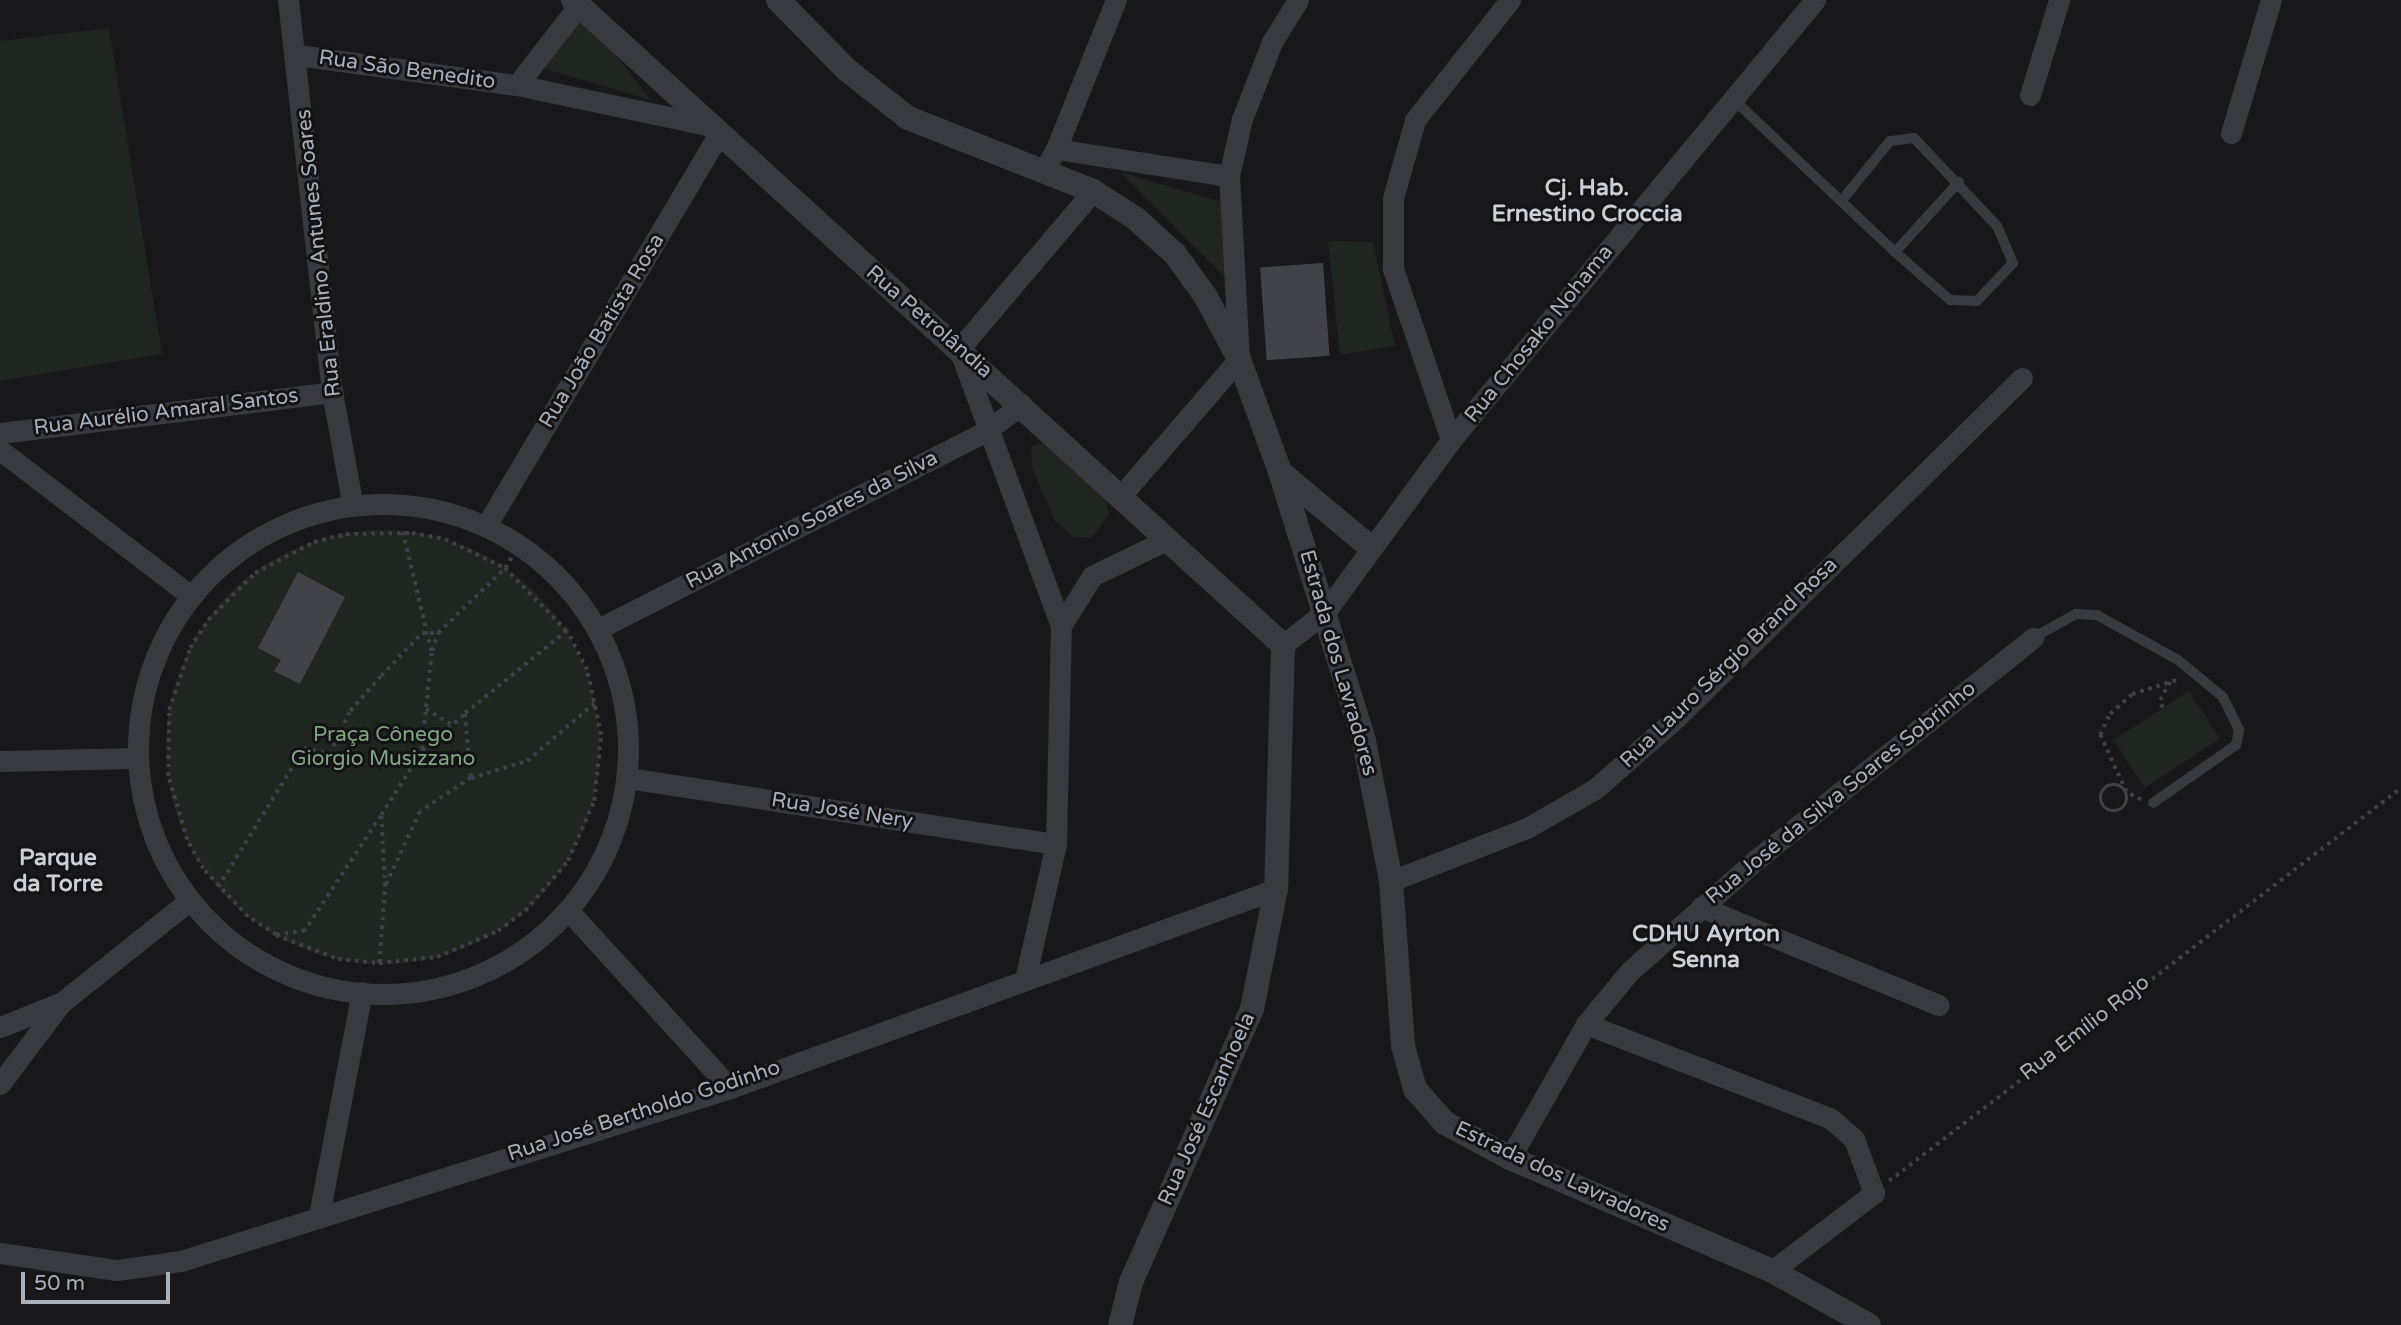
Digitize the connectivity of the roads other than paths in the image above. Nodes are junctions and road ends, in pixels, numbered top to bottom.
1 (288, 0) edge
2 (778, 0) edge
3 (1116, 0) edge
4 (1298, 0) edge
5 (1510, 0) edge
6 (1815, 0) edge
7 (2059, 0) edge
8 (2272, 0) edge
9 (576, 2) edge
10 (297, 55) junction
11 (517, 85) junction
12 (2030, 95) dead end
13 (1733, 99) junction
14 (712, 130) junction
15 (2231, 133) dead end
16 (1050, 160) junction
17 (1228, 176) junction
18 (1958, 182) junction
19 (1093, 191) junction
20 (1842, 200) junction
21 (1895, 252) junction
22 (959, 349) junction
23 (1239, 359) junction
24 (2022, 378) dead end
25 (332, 391) junction
26 (1022, 404) junction
27 (985, 432) junction
28 (0, 433) edge
29 (1451, 440) junction
30 (0, 450) edge
31 (1279, 469) junction
32 (1119, 498) junction
33 (353, 506) junction
34 (486, 526) junction
35 (1166, 540) junction
36 (1370, 547) junction
37 (191, 596) junction
38 (1326, 611) junction
39 (1061, 626) junction
40 (598, 629) junction
41 (2033, 638) joint
42 (1283, 645) junction
43 (138, 758) junction
44 (0, 761) edge
45 (628, 778) junction
46 (2153, 799) road end
47 (1056, 844) junction
48 (1391, 881) junction
49 (1276, 888) junction
50 (190, 900) junction
51 (1701, 906) junction
52 (568, 910) junction
53 (1026, 975) junction
54 (362, 992) junction
55 (61, 1003) junction
56 (1939, 1005) dead end
57 (1586, 1024) junction
58 (0, 1027) edge
59 (0, 1084) edge
60 (730, 1088) junction
61 (1510, 1158) junction
62 (319, 1215) junction
63 (0, 1253) edge
64 (1772, 1271) junction
65 (1120, 1325) edge
66 (1869, 1325) edge

1 - 10 street, Rua Eraldino Antunes Soares
2 - 16 street, Estrada dos Lavradores
3 - 16 street
4 - 17 street
5 - 29 street
6 - 13 street, Rua Chosako Nohama
7 - 12 street
8 - 15 street
9 - 11 street, Rua São Benedito
9 - 14 street, Rua Petrolândia
10 - 11 street, Rua São Benedito
10 - 25 street, Rua Eraldino Antunes Soares
11 - 14 street, Rua São Benedito
13 - 20 lane
13 - 29 street, Rua Chosako Nohama
14 - 22 street, Rua Petrolândia
14 - 34 street, Rua João Batista Rosa
16 - 17 street
16 - 19 street, Estrada dos Lavradores
17 - 23 street
18 - 20 lane
18 - 21 lane
18 - 21 lane
19 - 22 street
19 - 23 street, Estrada dos Lavradores
20 - 21 lane
22 - 26 street, Rua Petrolândia
22 - 27 street
23 - 31 street, Estrada dos Lavradores
23 - 32 street
24 - 48 street, Rua Lauro Sérgio Brand Rosa
25 - 28 street, Rua Aurélio Amaral Santos
25 - 33 street, Rua Eraldino Antunes Soares
26 - 27 street, Rua Antonio Soares da Silva
26 - 32 street, Rua Petrolândia
27 - 39 street
27 - 40 street, Rua Antonio Soares da Silva
29 - 36 street, Rua Chosako Nohama
30 - 37 street
31 - 36 street
31 - 38 street, Estrada dos Lavradores
32 - 35 street, Rua Petrolândia
33 - 34 street
33 - 37 street
34 - 40 street
35 - 39 street
35 - 42 street, Rua Petrolândia
36 - 38 street, Rua Chosako Nohama
37 - 43 street
38 - 42 street, Rua Chosako Nohama
38 - 48 street, Estrada dos Lavradores
39 - 47 street
40 - 45 street
41 - 46 lane
41 - 51 street, Rua José da Silva Soares Sobrinho
42 - 49 street, Rua José Escanhoela
43 - 44 street
43 - 50 street
45 - 47 street, Rua José Nery
45 - 52 street
47 - 53 street
48 - 61 street, Estrada dos Lavradores
49 - 53 street, Rua José Bertholdo Godinho
49 - 65 street, Rua José Escanhoela
50 - 54 street
50 - 55 street
51 - 56 street
51 - 57 street, Rua José da Silva Soares Sobrinho
52 - 54 street
52 - 60 street
53 - 60 street, Rua José Bertholdo Godinho
54 - 62 street
55 - 58 street
55 - 59 street
57 - 61 street, Rua José da Silva Soares Sobrinho
57 - 64 street
60 - 62 street, Rua José Bertholdo Godinho
61 - 64 street, Estrada dos Lavradores
62 - 63 street, Rua José Bertholdo Godinho
64 - 66 street, Estrada dos Lavradores

